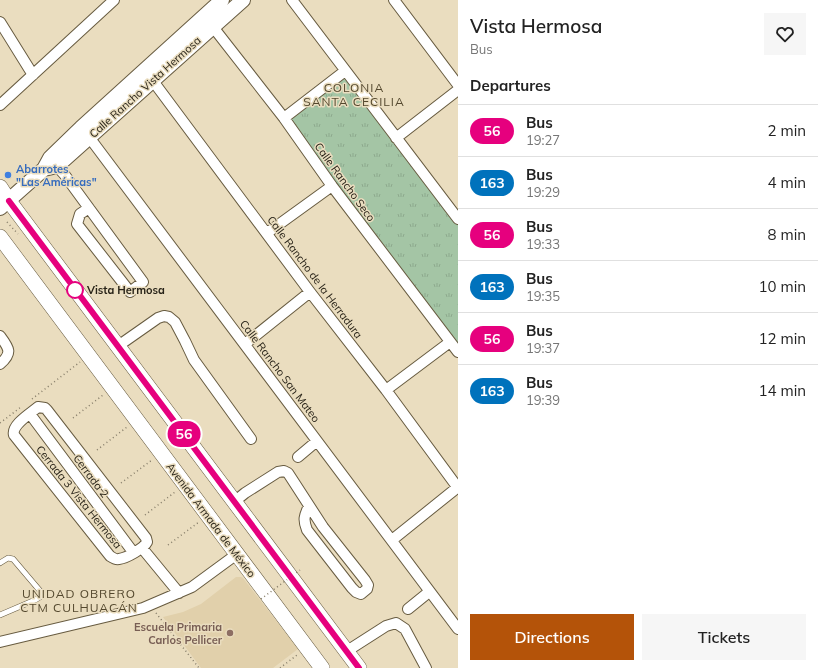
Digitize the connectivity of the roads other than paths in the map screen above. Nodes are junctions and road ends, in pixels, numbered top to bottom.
1 (114, 0) edge
2 (222, 0) edge
3 (243, 0) edge
4 (292, 0) edge
5 (394, 0) edge
6 (0, 22) edge
7 (213, 27) junction
8 (174, 42) junction
9 (184, 53) junction
10 (345, 71) junction
11 (33, 75) junction
12 (153, 81) junction
13 (458, 85) edge
14 (458, 90) edge
15 (0, 105) edge
16 (284, 118) junction
17 (85, 132) junction
18 (396, 138) junction
19 (50, 164) junction
20 (332, 186) junction
21 (0, 187) edge
22 (4, 205) edge
23 (89, 208) junction
24 (458, 219) edge
25 (267, 233) junction
26 (0, 237) edge
27 (310, 292) junction
28 (0, 336) edge
29 (450, 342) junction
30 (245, 344) junction
31 (118, 346) junction
32 (458, 352) edge
33 (0, 364) edge
34 (386, 390) junction
35 (30, 414) junction
36 (251, 439) dead end
37 (317, 441) junction
38 (298, 457) dead end
39 (458, 487) edge
40 (234, 502) junction
41 (309, 506) junction
42 (392, 540) junction
43 (138, 550) junction
44 (237, 554) junction
45 (0, 563) edge
46 (429, 592) junction
47 (179, 593) junction
48 (408, 609) dead end
49 (0, 615) edge
50 (458, 629) edge
51 (0, 642) edge
52 (347, 651) junction
53 (322, 668) edge
54 (359, 668) edge
55 (426, 668) edge

1 - 11 street
2 - 8 street, Calle Rancho Vista Hermosa
3 - 7 street, Calle Rancho Vista Hermosa
4 - 10 street
5 - 13 street
6 - 11 street
7 - 9 street, Calle Rancho Vista Hermosa
7 - 16 street, Calle Rancho Seco
8 - 9 street
8 - 17 street, Calle Rancho Vista Hermosa
9 - 12 street, Calle Rancho Vista Hermosa
10 - 16 street
10 - 18 street
11 - 15 street
12 - 17 street, Calle Rancho Vista Hermosa
12 - 25 street, Calle Rancho de la Herradura
14 - 18 street
16 - 20 street, Calle Rancho Seco
17 - 19 street, Calle Rancho Vista Hermosa
17 - 30 street, Calle Rancho San Mateo
18 - 24 street
19 - 22 street, Calle Rancho Vista Hermosa
19 - 23 street
20 - 25 street
20 - 29 street, Calle Rancho Seco
21 - 22 main road
22 - 31 main road
23 - 23 street
25 - 27 street, Calle Rancho de la Herradura
26 - 44 main road, Avenida Armada de México
27 - 30 street
27 - 34 street, Calle Rancho de la Herradura
28 - 33 street
29 - 32 street, Calle Rancho Seco
29 - 34 street
30 - 37 street, Calle Rancho San Mateo
31 - 36 street
31 - 40 main road
34 - 39 street, Calle Rancho de la Herradura
35 - 43 street, Cerrada 2
35 - 43 street
35 - 43 street, Cerrada 3 Vista Hermosa
37 - 38 street
37 - 42 street, Calle Rancho San Mateo
39 - 42 street
40 - 41 street
40 - 52 main road
41 - 41 street
42 - 46 street, Calle Rancho San Mateo
43 - 47 street, Cerrada 2
44 - 47 street
44 - 53 main road, Avenida Armada de México
45 - 49 lane
46 - 48 street
46 - 50 street, Calle Rancho San Mateo
47 - 51 street
52 - 54 main road
52 - 55 street

